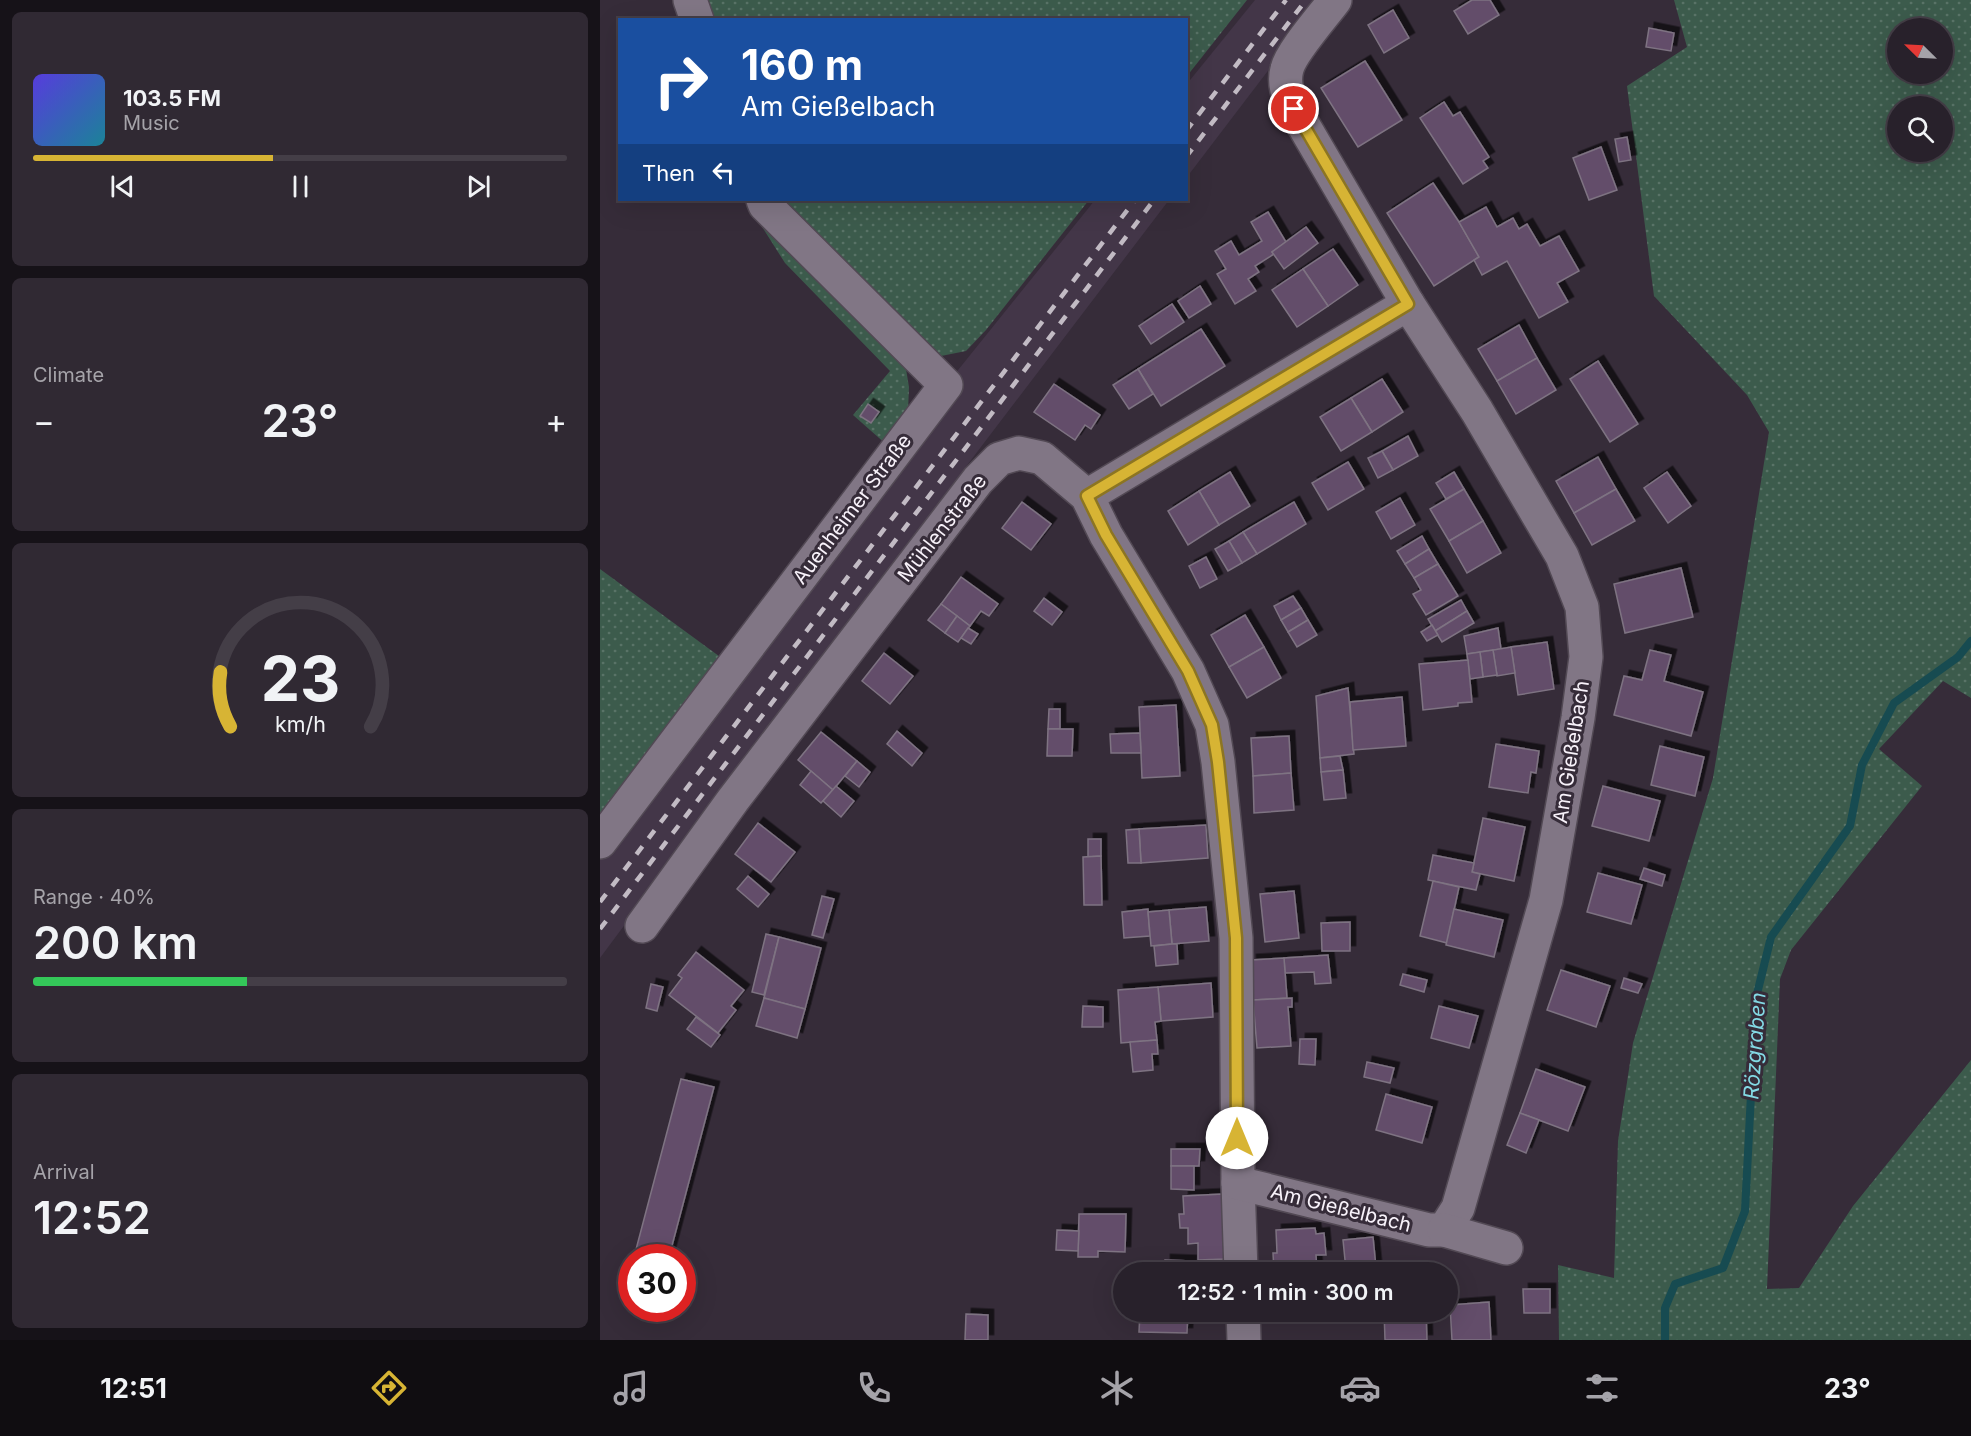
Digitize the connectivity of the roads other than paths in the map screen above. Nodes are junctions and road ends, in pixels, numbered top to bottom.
1 (690, 0) edge
2 (1335, 0) edge
3 (696, 18) edge
4 (763, 201) edge
5 (1408, 304) junction
6 (1087, 496) junction
7 (600, 842) edge
8 (642, 926) dead end
9 (1238, 1183) junction
10 (1444, 1230) junction
11 (1506, 1248) dead end
12 (1241, 1262) edge
13 (1243, 1322) edge
14 (1244, 1340) edge

1 - 3 street
2 - 5 street, Am Gießelbach
4 - 7 street, Auenheimer Straße
5 - 6 street
5 - 10 street, Am Gießelbach
6 - 8 street, Mühlenstraße
6 - 9 street, Mühlenstraße
9 - 10 street, Am Gießelbach
9 - 12 street, Mühlenstraße
10 - 11 street, Am Gießelbach
13 - 14 street

